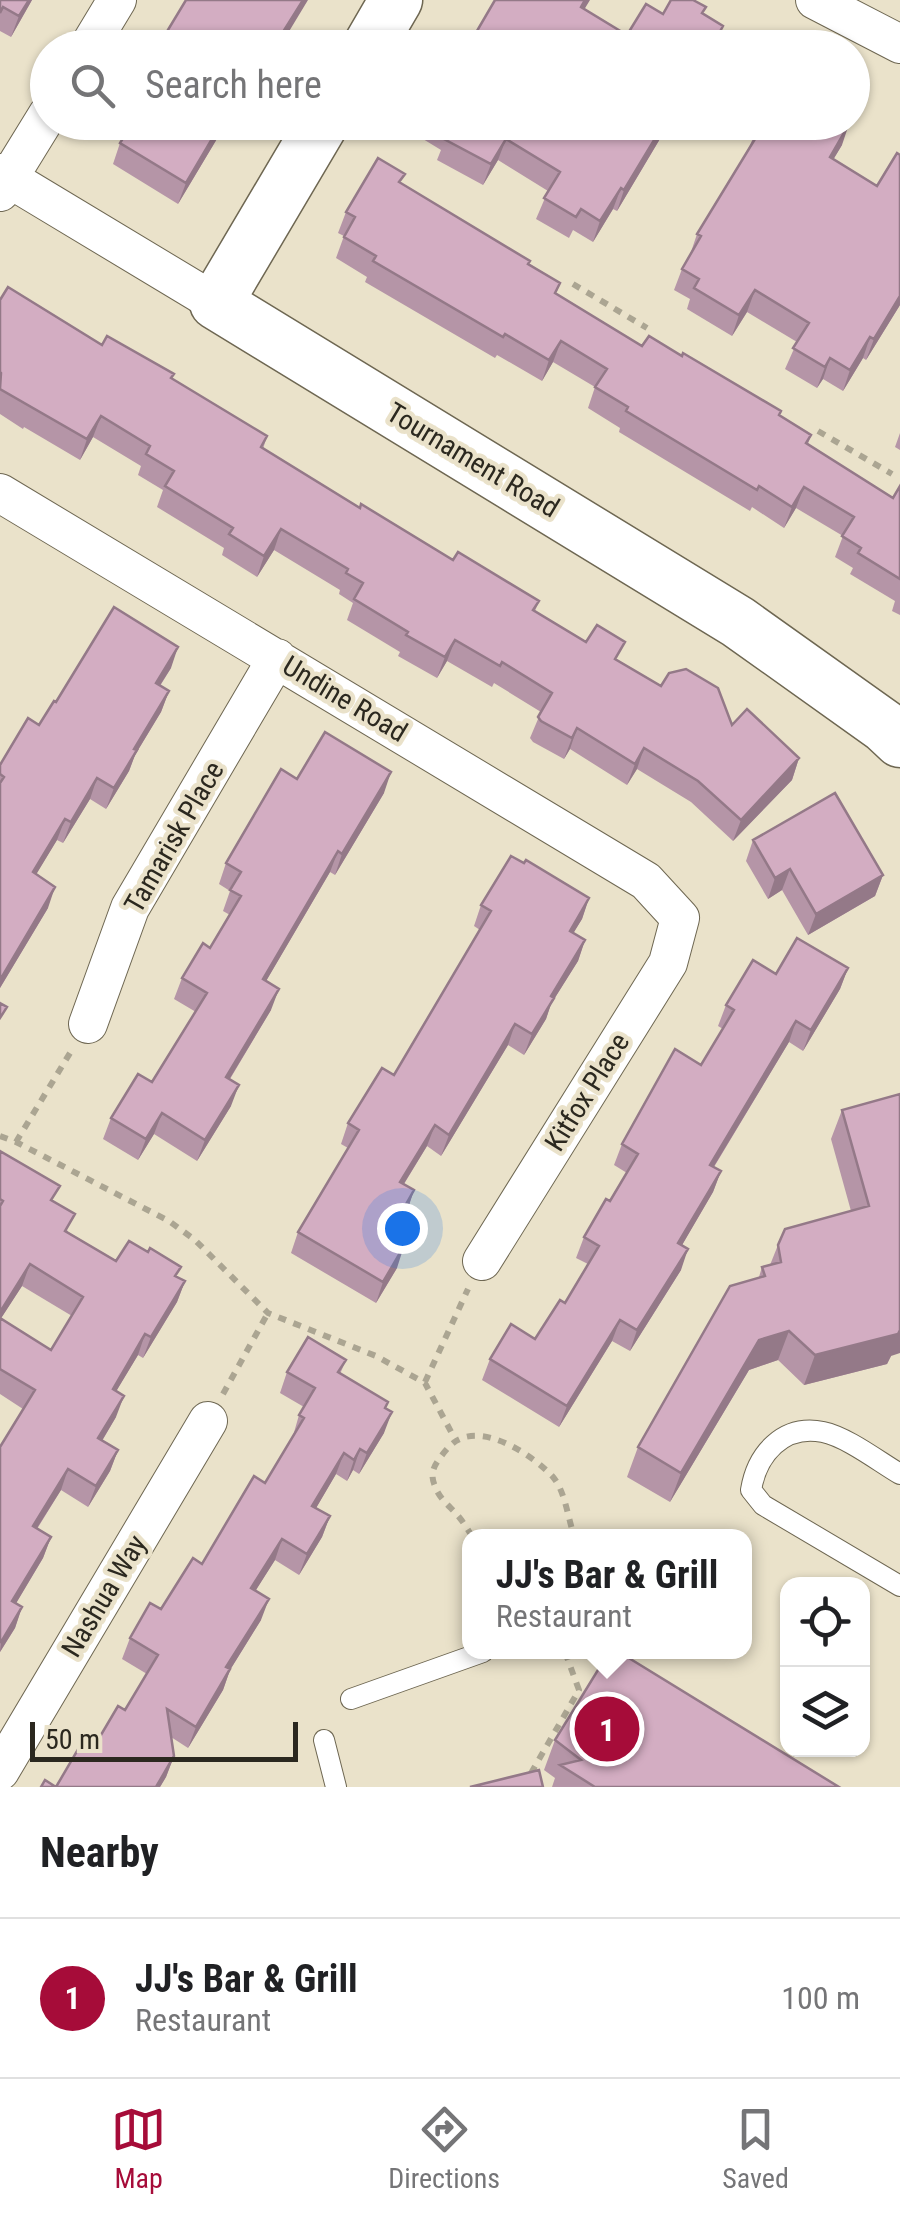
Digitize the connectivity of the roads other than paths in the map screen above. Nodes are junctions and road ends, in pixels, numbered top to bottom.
1 (116, 0) edge
2 (396, 0) edge
3 (815, 0) edge
4 (98, 30) edge
5 (378, 30) edge
6 (900, 44) edge
7 (31, 140) edge
8 (313, 140) edge
9 (3, 181) edge
10 (216, 303) junction
11 (0, 493) edge
12 (278, 658) junction
13 (900, 741) edge
14 (680, 918) joint
15 (88, 1024) road end
16 (482, 1261) road end
17 (208, 1421) road end
18 (900, 1474) edge
19 (900, 1586) edge
20 (462, 1659) edge
21 (351, 1698) dead end
22 (324, 1740) dead end
23 (0, 1771) edge
24 (336, 1787) edge

1 - 4 street
2 - 5 street
3 - 6 street
7 - 9 street
8 - 10 street
9 - 10 street
10 - 13 street, Tournament Road
11 - 12 street, Undine Road
12 - 14 street, Undine Road
12 - 15 street, Tamarisk Place
14 - 16 street, Kitfox Place
17 - 23 street, Nashua Way
18 - 19 lane
20 - 21 lane
22 - 24 lane

